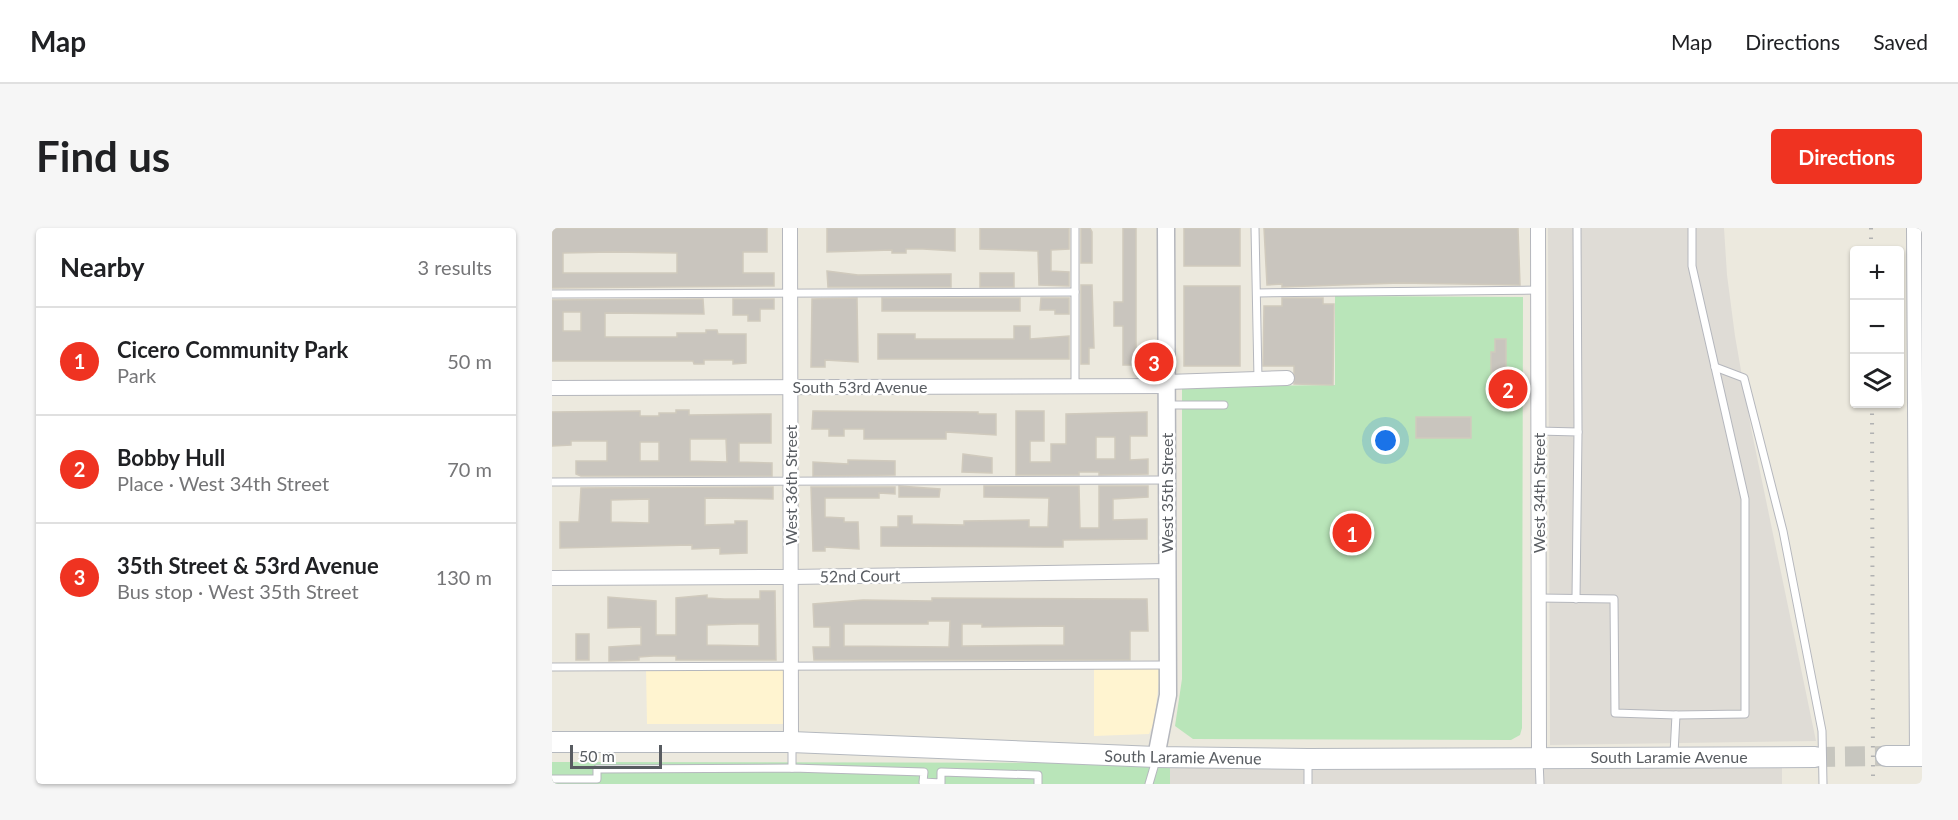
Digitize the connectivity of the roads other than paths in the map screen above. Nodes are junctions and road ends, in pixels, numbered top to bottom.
1 (790, 228) edge
2 (1075, 228) edge
3 (1166, 228) edge
4 (1255, 228) edge
5 (1538, 228) edge
6 (1577, 228) edge
7 (1692, 228) edge
8 (1914, 228) edge
9 (1918, 288) edge
10 (1538, 290) junction
11 (790, 292) junction
12 (1075, 292) junction
13 (1257, 292) junction
14 (552, 294) edge
15 (1715, 367) junction
16 (1287, 378) dead end
17 (1258, 379) junction
18 (1167, 384) junction
19 (1918, 384) edge
20 (1075, 386) junction
21 (790, 387) junction
22 (552, 388) edge
23 (1167, 405) junction
24 (1224, 405) dead end
25 (1538, 431) junction
26 (1578, 432) junction
27 (1919, 476) edge
28 (1167, 480) junction
29 (552, 482) edge
30 (791, 482) junction
31 (1168, 571) junction
32 (1919, 571) edge
33 (791, 577) junction
34 (552, 578) edge
35 (1539, 598) junction
36 (1576, 599) junction
37 (1168, 665) junction
38 (1919, 666) edge
39 (552, 667) edge
40 (791, 667) junction
41 (1676, 714) junction
42 (552, 742) edge
43 (791, 742) junction
44 (1886, 756) tunnel mouth
45 (1919, 756) edge
46 (1156, 757) junction
47 (1539, 757) junction
48 (1674, 757) junction
49 (1815, 757) tunnel mouth
50 (1308, 759) junction
51 (792, 768) junction
52 (552, 779) edge
53 (1038, 784) edge
54 (1149, 784) edge
55 (1308, 784) edge
56 (1540, 784) edge
57 (1823, 784) edge

1 - 11 street, West 36th Street
2 - 12 lane
3 - 18 street, West 35th Street
4 - 13 lane
5 - 10 street, West 34th Street
6 - 26 lane
7 - 15 lane
8 - 9 street
9 - 19 street
10 - 13 lane
10 - 25 street, West 34th Street
11 - 12 lane
11 - 14 lane
11 - 21 street, West 36th Street
12 - 20 lane
13 - 17 lane
15 - 41 lane
15 - 57 lane
16 - 17 street, South 53rd Avenue
17 - 18 street, South 53rd Avenue
18 - 20 street, South 53rd Avenue
18 - 23 street, West 35th Street
19 - 27 street
20 - 21 street, South 53rd Avenue
21 - 22 street, South 53rd Avenue
21 - 30 street, West 36th Street
23 - 24 lane
23 - 28 street, West 35th Street
25 - 26 lane
25 - 35 street, West 34th Street
26 - 36 lane
27 - 32 street
28 - 30 lane
28 - 31 street, West 35th Street
29 - 30 lane
30 - 33 street, West 36th Street
31 - 33 street, 52nd Court
31 - 37 street, West 35th Street
32 - 38 street
33 - 34 street, 52nd Court
33 - 40 street, West 36th Street
35 - 36 lane
35 - 47 street, West 34th Street
36 - 41 lane
37 - 40 lane
37 - 46 street, West 35th Street
38 - 45 street
39 - 40 lane
40 - 43 street, West 36th Street
41 - 48 lane
42 - 43 main road, South Laramie Avenue
43 - 46 main road, South Laramie Avenue
43 - 51 lane
44 - 45 main road
46 - 50 main road, South Laramie Avenue
46 - 54 lane
47 - 48 main road, South Laramie Avenue
47 - 50 main road, South Laramie Avenue
47 - 56 lane
48 - 49 main road, South Laramie Avenue
50 - 55 lane
51 - 52 lane
51 - 53 lane

